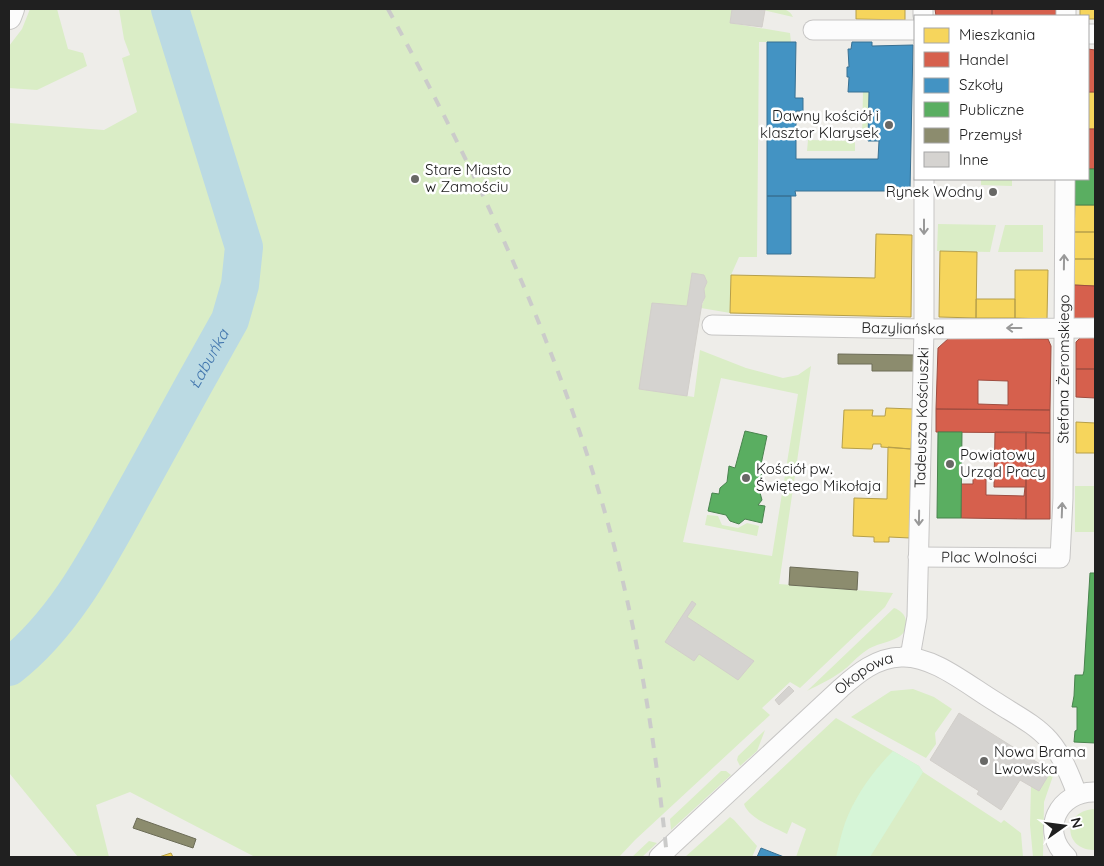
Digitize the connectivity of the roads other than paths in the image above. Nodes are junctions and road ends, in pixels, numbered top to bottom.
1 (12, 9) edge
2 (9, 17) edge
3 (813, 30) dead end
4 (914, 30) edge
5 (924, 180) edge
6 (1065, 180) edge
7 (712, 325) dead end
8 (1063, 328) junction
9 (1095, 328) edge
10 (924, 329) junction
11 (918, 557) junction
12 (1060, 558) joint
13 (910, 657) junction
14 (1086, 793) edge
15 (1060, 853) edge
16 (659, 857) edge

1 - 2 street
3 - 4 street
5 -> 10 street, Tadeusza Kościuszki
8 -> 6 street, Stefana Żeromskiego
7 - 10 street, Bazyliańska
8 - 9 street, Bazyliańska
8 -> 10 street, Bazyliańska
12 -> 8 street, Stefana Żeromskiego
10 -> 11 street, Tadeusza Kościuszki
11 - 12 street, Plac Wolności
11 - 13 street, Tadeusza Kościuszki
13 - 14 street, Okopowa
13 - 16 street, Okopowa
14 - 15 street

